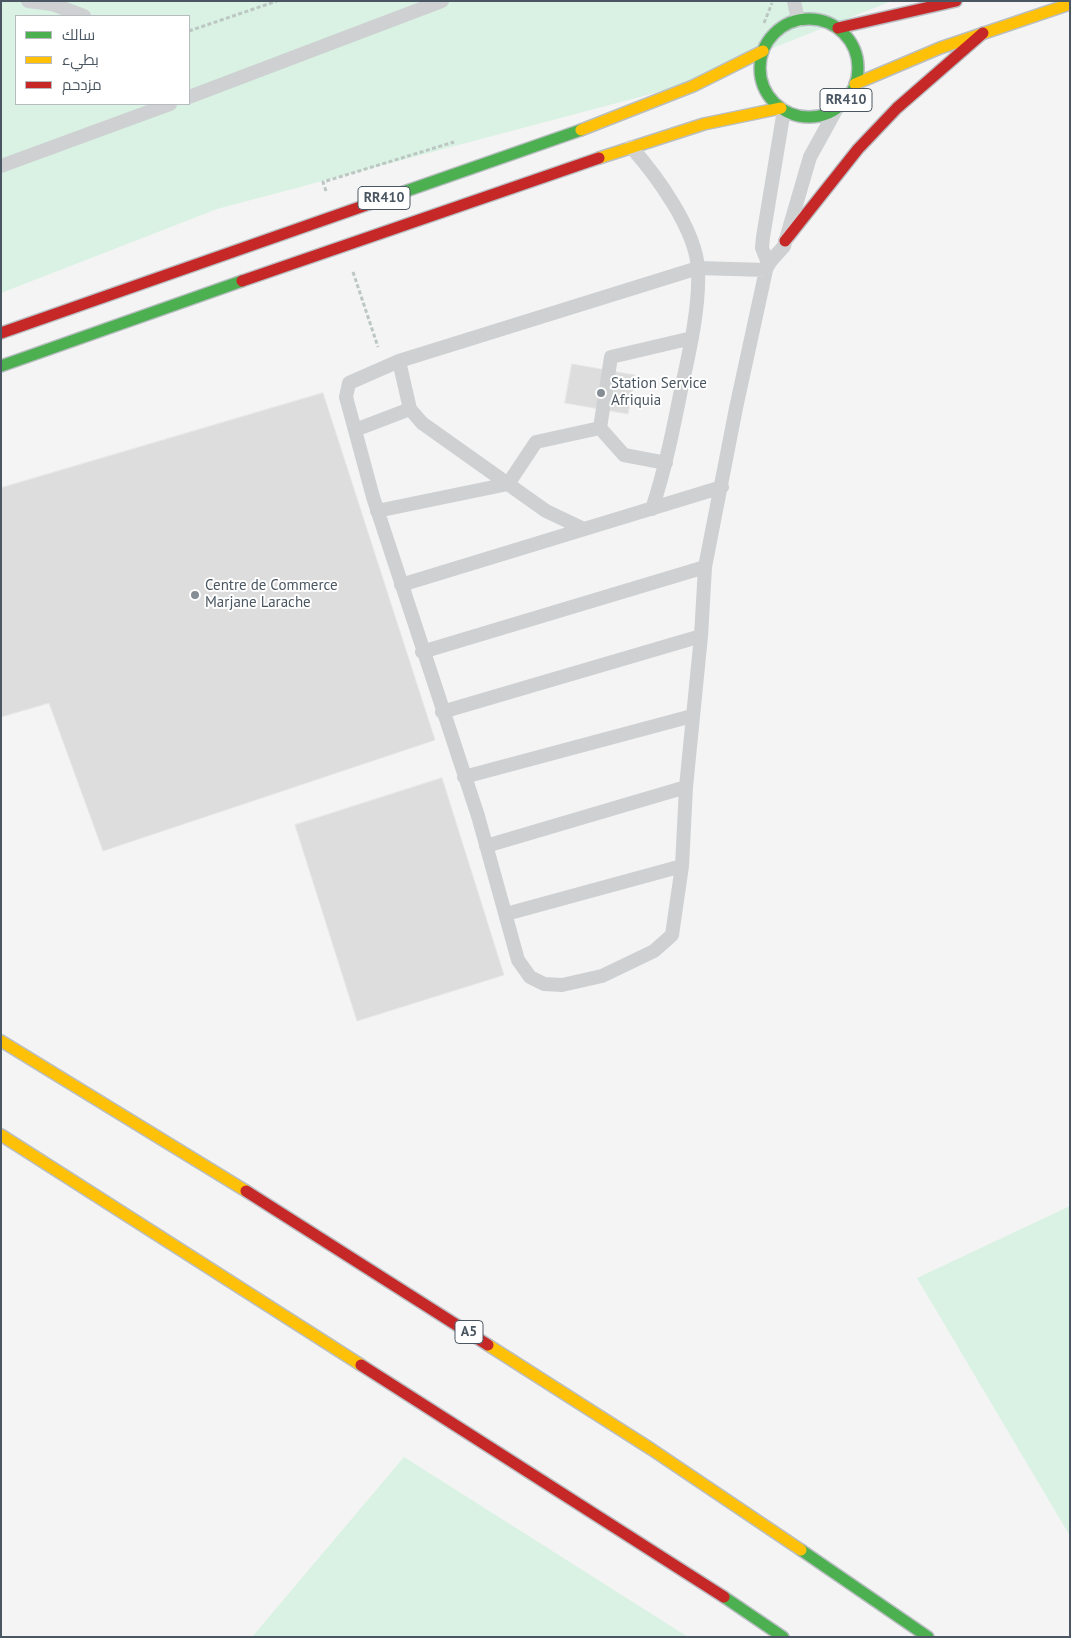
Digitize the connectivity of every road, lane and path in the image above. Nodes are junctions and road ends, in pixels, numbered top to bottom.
1 (28, 1) edge
2 (277, 1) edge
3 (442, 1) edge
4 (794, 1) edge
5 (956, 1) edge
6 (1070, 4) edge
7 (81, 15) edge
8 (798, 20) junction
9 (838, 28) junction
10 (190, 31) edge
11 (982, 33) junction
12 (762, 51) junction
13 (855, 84) junction
14 (190, 97) edge
15 (161, 105) edge
16 (837, 108) junction
17 (782, 109) junction
18 (631, 148) junction
19 (1, 166) edge
20 (786, 241) junction
21 (767, 266) junction
22 (698, 268) junction
23 (1, 334) edge
24 (692, 338) junction
25 (399, 361) junction
26 (1, 366) edge
27 (410, 409) junction
28 (600, 428) junction
29 (355, 430) junction
30 (666, 463) junction
31 (508, 484) junction
32 (722, 487) junction
33 (652, 509) junction
34 (377, 511) junction
35 (584, 530) junction
36 (705, 567) junction
37 (401, 585) junction
38 (701, 636) junction
39 (422, 652) junction
40 (442, 712) junction
41 (692, 716) junction
42 (464, 777) junction
43 (686, 788) junction
44 (486, 846) junction
45 (682, 866) junction
46 (506, 914) junction
47 (1, 1041) edge
48 (1, 1135) edge
49 (783, 1637) edge
50 (928, 1637) edge

1 - 7 lane
2 - 10 path
3 - 14 lane
4 - 8 lane
5 - 9 highway
6 - 11 highway, RR410
8 - 9 highway
8 - 12 highway, RR410
9 - 13 highway, RR410
11 - 13 highway, RR410
11 - 20 highway
12 - 17 highway
12 - 23 highway, RR410
13 - 16 highway, RR410
15 - 19 lane
16 - 17 highway, RR410
16 - 20 lane
17 - 18 highway, RR410
17 - 21 lane
18 - 22 lane
18 - 26 highway, RR410
20 - 21 lane
21 - 22 lane
21 - 32 lane
22 - 24 lane
22 - 25 lane
24 - 28 lane
24 - 30 lane
25 - 27 lane
25 - 29 lane
27 - 29 lane
27 - 31 lane
28 - 30 lane
28 - 31 lane
29 - 34 lane
30 - 33 lane
31 - 34 lane
31 - 35 lane
32 - 33 lane
32 - 36 lane
33 - 35 lane
34 - 37 lane
35 - 37 lane
36 - 38 lane
36 - 39 lane
37 - 39 lane
38 - 40 lane
38 - 41 lane
39 - 40 lane
40 - 42 lane
41 - 42 lane
41 - 43 lane
42 - 44 lane
43 - 44 lane
43 - 45 lane
44 - 46 lane
45 - 46 lane
45 - 46 lane
47 - 50 highway, A5
48 - 49 highway

